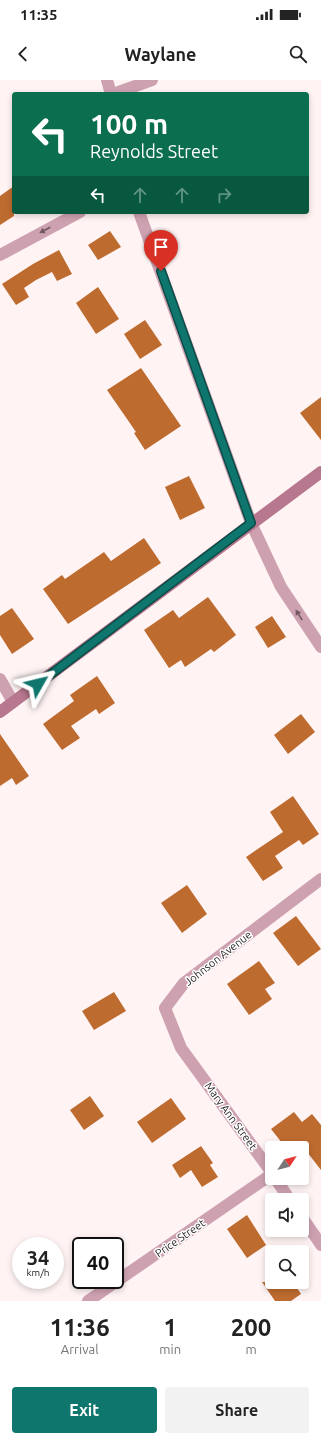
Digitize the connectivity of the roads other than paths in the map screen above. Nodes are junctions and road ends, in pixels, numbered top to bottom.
1 (108, 80) edge
2 (152, 80) edge
3 (111, 92) edge
4 (118, 92) edge
5 (76, 214) edge
6 (140, 214) edge
7 (0, 255) edge
8 (321, 472) edge
9 (251, 523) junction
10 (321, 647) edge
11 (0, 679) edge
12 (13, 702) junction
13 (0, 712) edge
14 (321, 879) edge
15 (190, 1059) joint
16 (265, 1164) edge
17 (265, 1179) edge
18 (309, 1227) edge
19 (321, 1245) edge
20 (88, 1301) edge

1 - 3 street
2 - 4 street
5 -> 7 street
6 - 9 street
8 - 9 street
10 -> 9 street
9 - 12 street
11 - 12 street
12 - 13 street
14 - 15 street, Johnson Avenue
15 - 16 street, Mary Ann Street
17 - 20 street, Price Street
18 - 19 street

